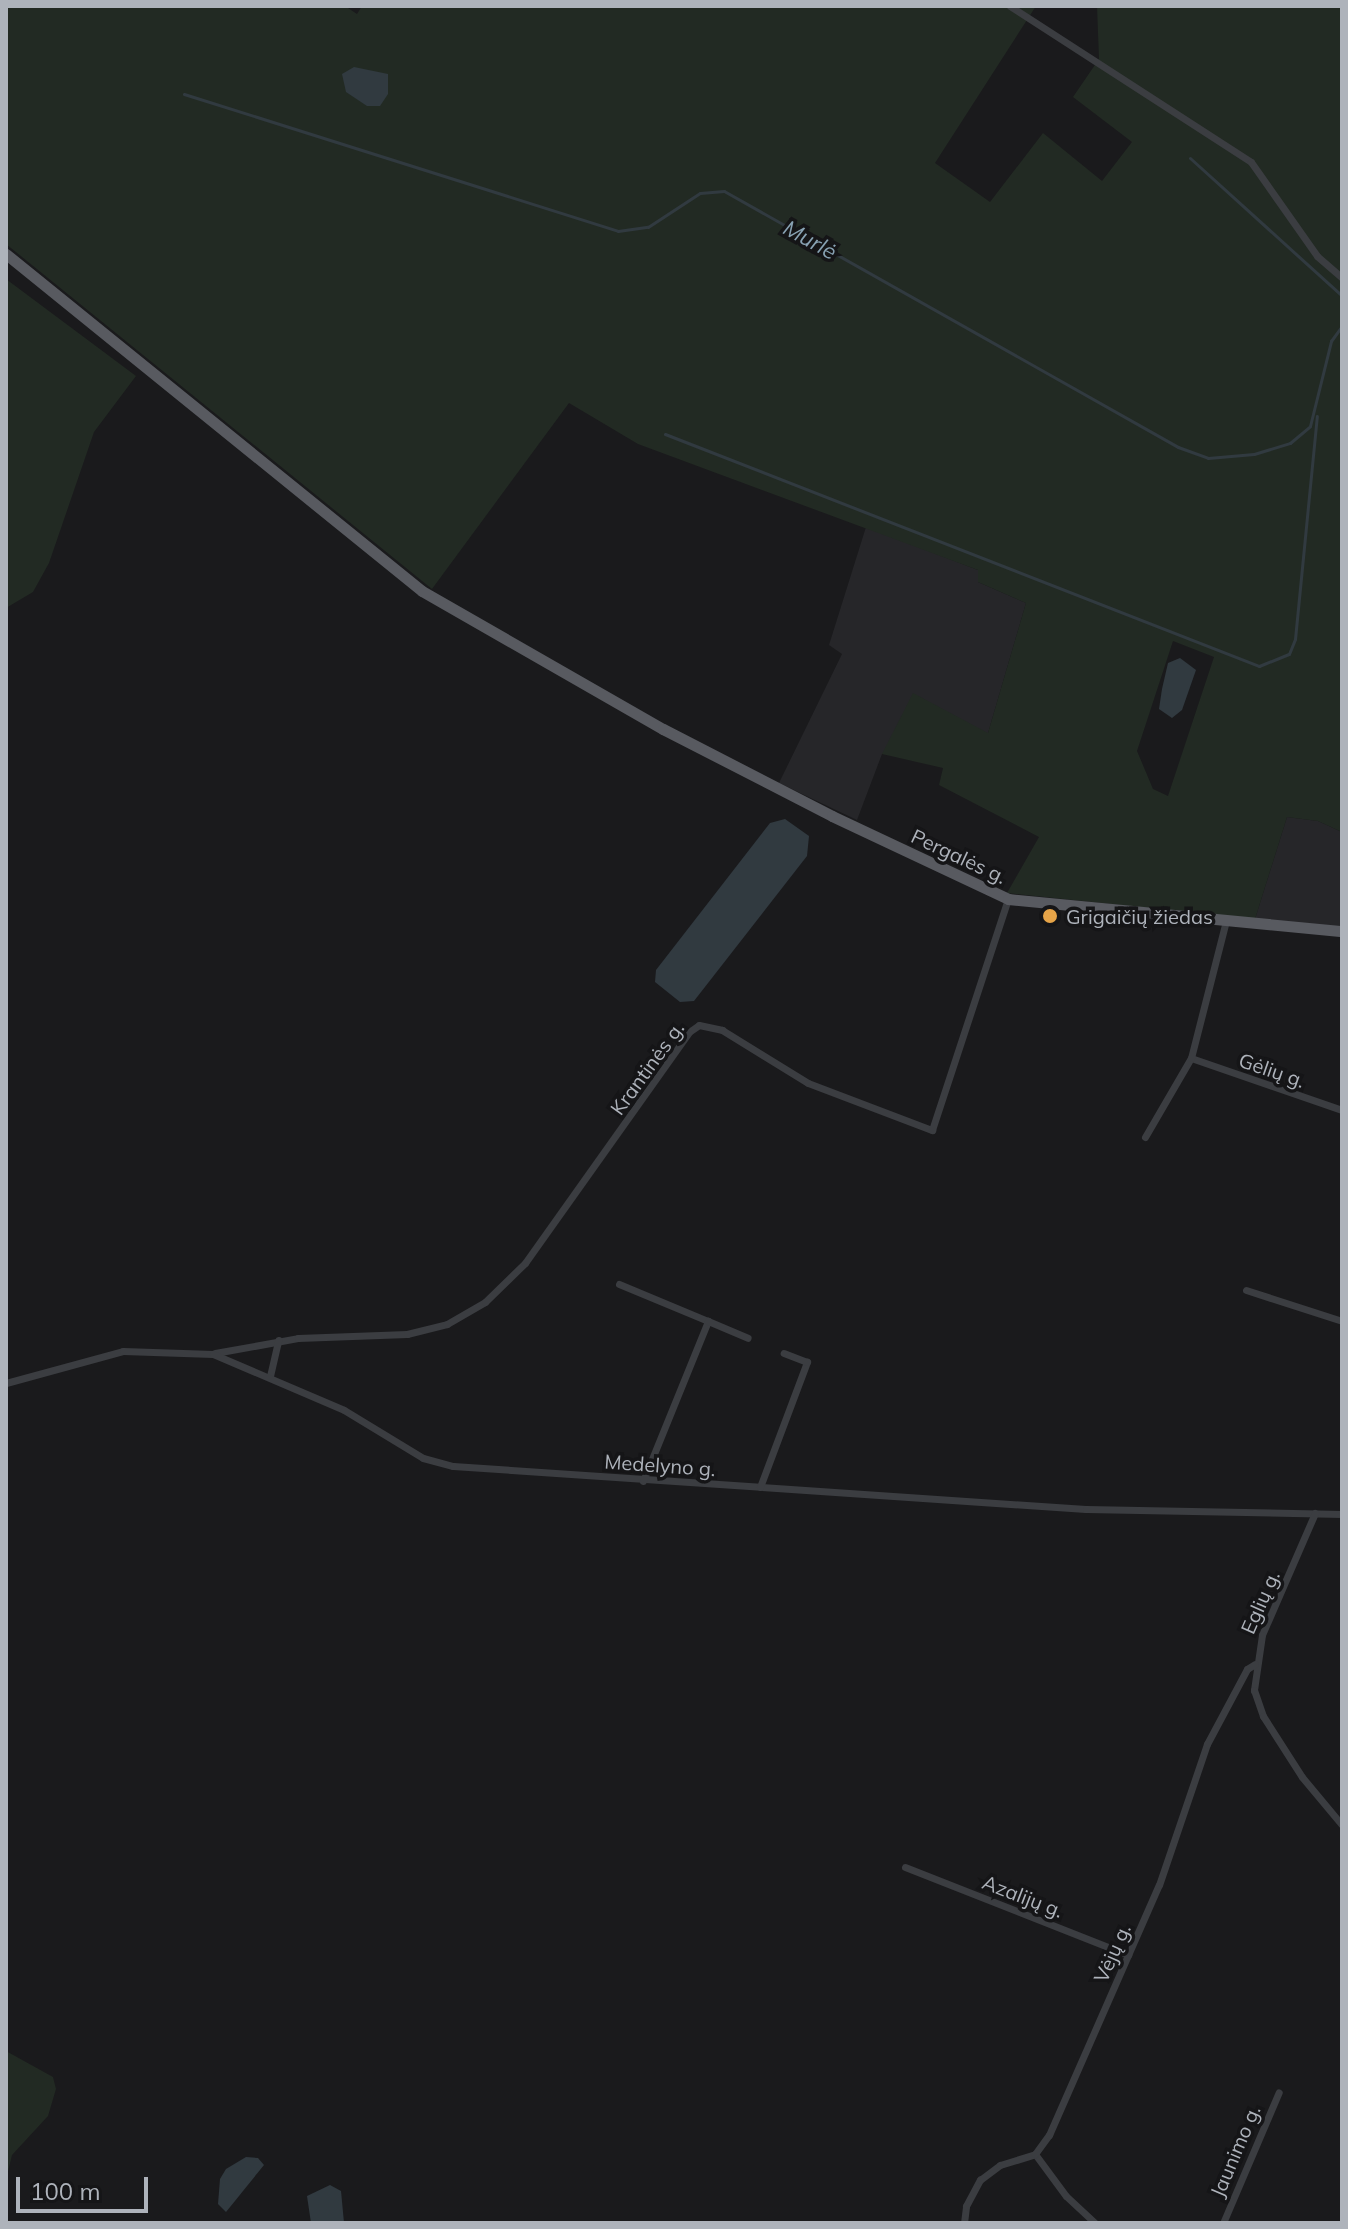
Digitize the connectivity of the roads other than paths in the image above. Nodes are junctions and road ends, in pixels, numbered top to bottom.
1 (1010, 6) edge
2 (6, 254) edge
3 (1342, 278) edge
4 (1008, 899) junction
5 (1226, 921) junction
6 (1342, 931) edge
7 (1191, 1058) junction
8 (1342, 1110) edge
9 (1145, 1137) dead end
10 (619, 1284) dead end
11 (1246, 1290) dead end
12 (708, 1321) junction
13 (1342, 1321) edge
14 (748, 1338) dead end
15 (278, 1340) junction
16 (784, 1353) dead end
17 (213, 1354) junction
18 (270, 1376) junction
19 (6, 1383) edge
20 (643, 1481) junction
21 (760, 1487) junction
22 (1315, 1513) junction
23 (1342, 1514) edge
24 (1255, 1664) junction
25 (1342, 1825) edge
26 (905, 1867) dead end
27 (1128, 1955) junction
28 (1279, 2092) dead end
29 (1035, 2154) junction
30 (964, 2223) edge
31 (1095, 2223) edge
32 (1223, 2223) edge

1 - 3 street
2 - 4 main road, Pergalės g.
4 - 5 main road, Pergalės g.
4 - 15 street, Krantinės g.
5 - 6 main road, Pergalės g.
5 - 7 street
7 - 8 street, Gėlių g.
7 - 9 street
10 - 12 street
11 - 13 street
12 - 14 street
12 - 20 street
15 - 17 street, Krantinės g.
15 - 18 street
16 - 21 street
17 - 18 street, Medelyno g.
17 - 19 street, Medelyno g.
18 - 20 street, Medelyno g.
20 - 21 street, Medelyno g.
21 - 22 street, Medelyno g.
22 - 23 street, Medelyno g.
22 - 24 street, Eglių g.
24 - 25 street, Eglių g.
24 - 27 street, Vėjų g.
26 - 27 street, Azalijų g.
27 - 29 street, Vėjų g.
28 - 32 street, Jaunimo g.
29 - 30 street
29 - 31 street

